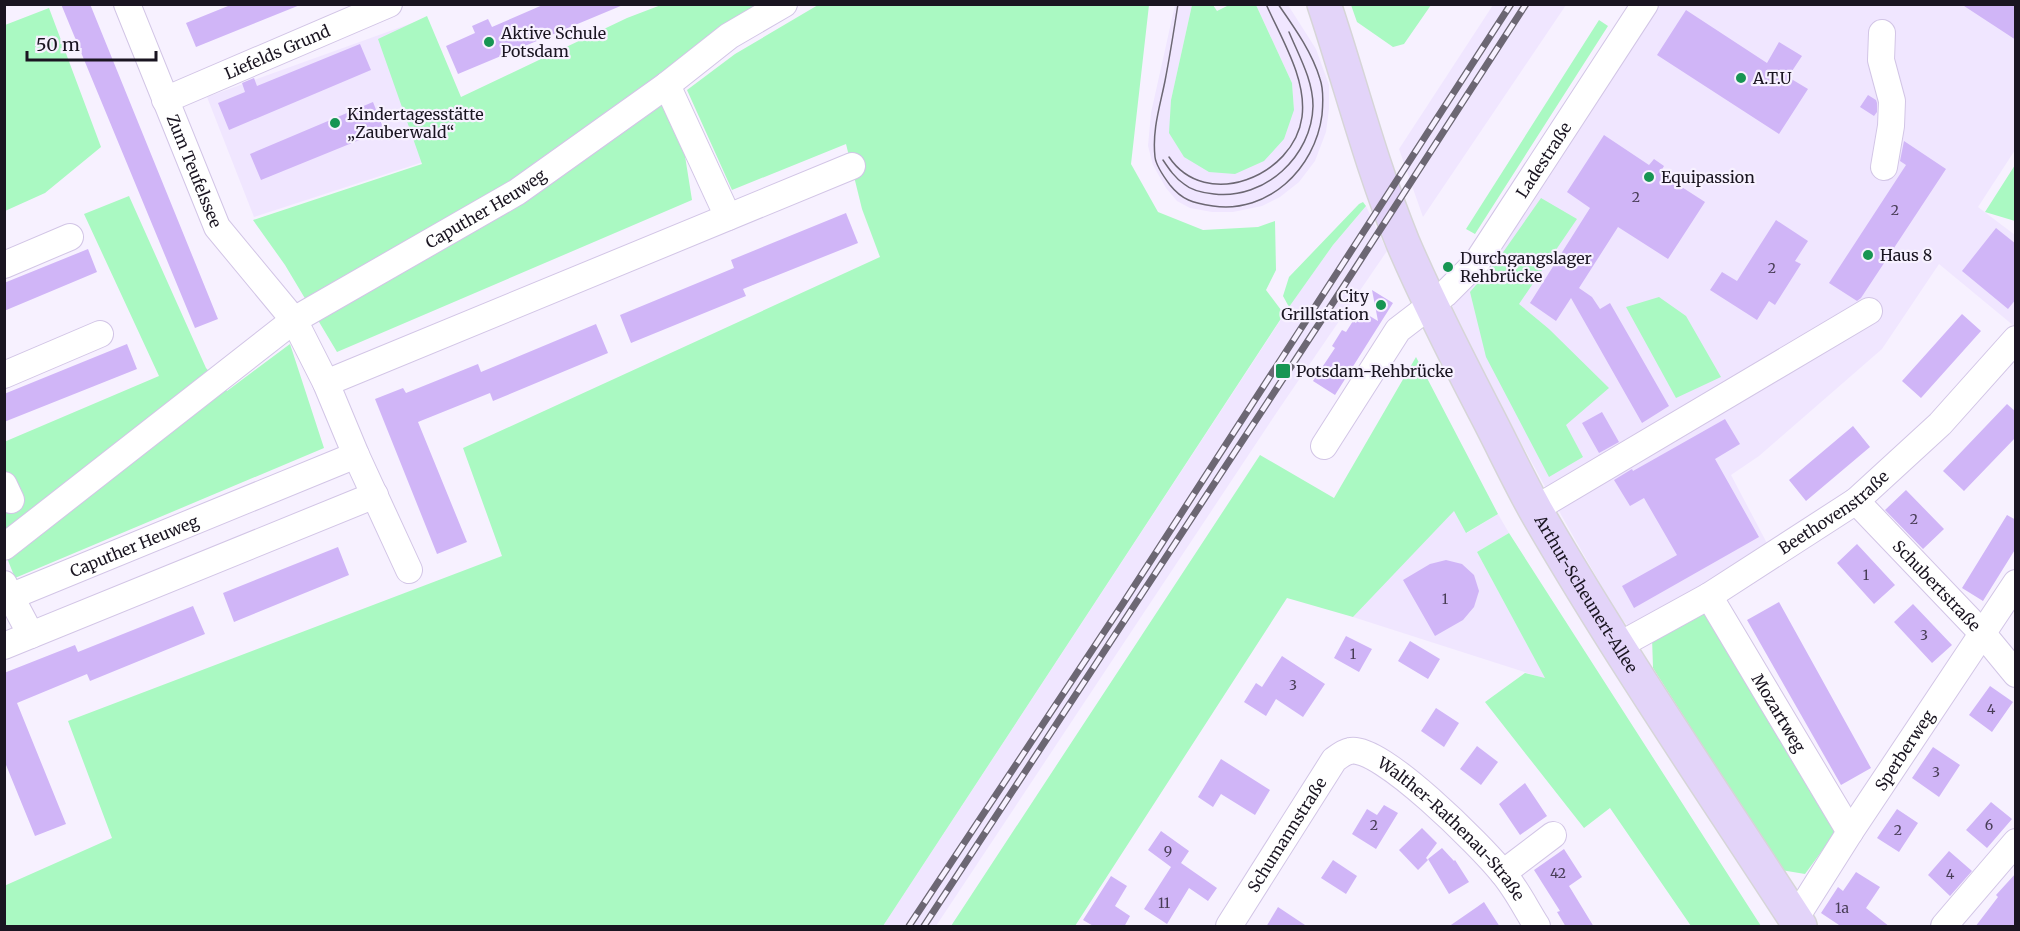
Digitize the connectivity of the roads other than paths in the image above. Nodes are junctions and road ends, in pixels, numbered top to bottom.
1 (127, 4) edge
2 (389, 4) edge
3 (784, 4) edge
4 (1324, 4) edge
5 (1644, 4) edge
6 (1882, 33) dead end
7 (667, 85) junction
8 (165, 100) junction
9 (852, 166) dead end
10 (1884, 167) dead end
11 (728, 217) junction
12 (70, 237) dead end
13 (4, 265) edge
14 (1430, 304) junction
15 (1869, 311) dead end
16 (294, 320) junction
17 (100, 334) dead end
18 (2016, 339) edge
19 (4, 375) edge
20 (326, 383) junction
21 (1324, 446) dead end
22 (356, 455) junction
23 (375, 495) junction
24 (1856, 501) junction
25 (1535, 509) junction
26 (4, 547) edge
27 (409, 570) dead end
28 (2016, 583) edge
29 (8, 590) edge
30 (1708, 596) junction
31 (1983, 634) junction
32 (31, 635) junction
33 (4, 646) edge
34 (1618, 646) junction
35 (2016, 674) edge
36 (1350, 750) joint
37 (1850, 832) junction
38 (1553, 835) dead end
39 (2016, 842) edge
40 (1503, 873) junction
41 (1797, 923) edge
42 (1229, 927) edge
43 (1537, 927) edge
44 (1944, 927) edge

1 - 8 street, Zum Teufelssee
2 - 8 street, Liefelds Grund
3 - 7 street, Caputher Heuweg
4 - 14 main road, Arthur-Scheunert-Allee
5 - 14 street, Ladestraße
6 - 10 street
7 - 11 street
7 - 16 street, Caputher Heuweg
8 - 16 street, Zum Teufelssee
9 - 11 street
11 - 20 street
12 - 13 street
14 - 21 street, Ladestraße
14 - 25 main road, Arthur-Scheunert-Allee
15 - 25 street
16 - 20 street
16 - 26 street, Caputher Heuweg
17 - 19 street
18 - 24 street, Beethovenstraße
20 - 22 street
22 - 23 street
22 - 29 street, Caputher Heuweg
23 - 27 street
23 - 32 street
24 - 30 street, Beethovenstraße
24 - 31 street, Schubertstraße
25 - 34 main road, Arthur-Scheunert-Allee
28 - 31 street, Sperberweg
29 - 32 street, Caputher Heuweg
30 - 34 street, Beethovenstraße
30 - 37 street, Mozartweg
31 - 35 street, Schubertstraße
31 - 37 street, Sperberweg
32 - 33 street
34 - 41 main road, Arthur-Scheunert-Allee
36 - 40 street, Walther-Rathenau-Straße
36 - 42 street, Schumannstraße
37 - 41 street, Sperberweg
38 - 40 street
39 - 44 street
40 - 43 street, Walther-Rathenau-Straße

